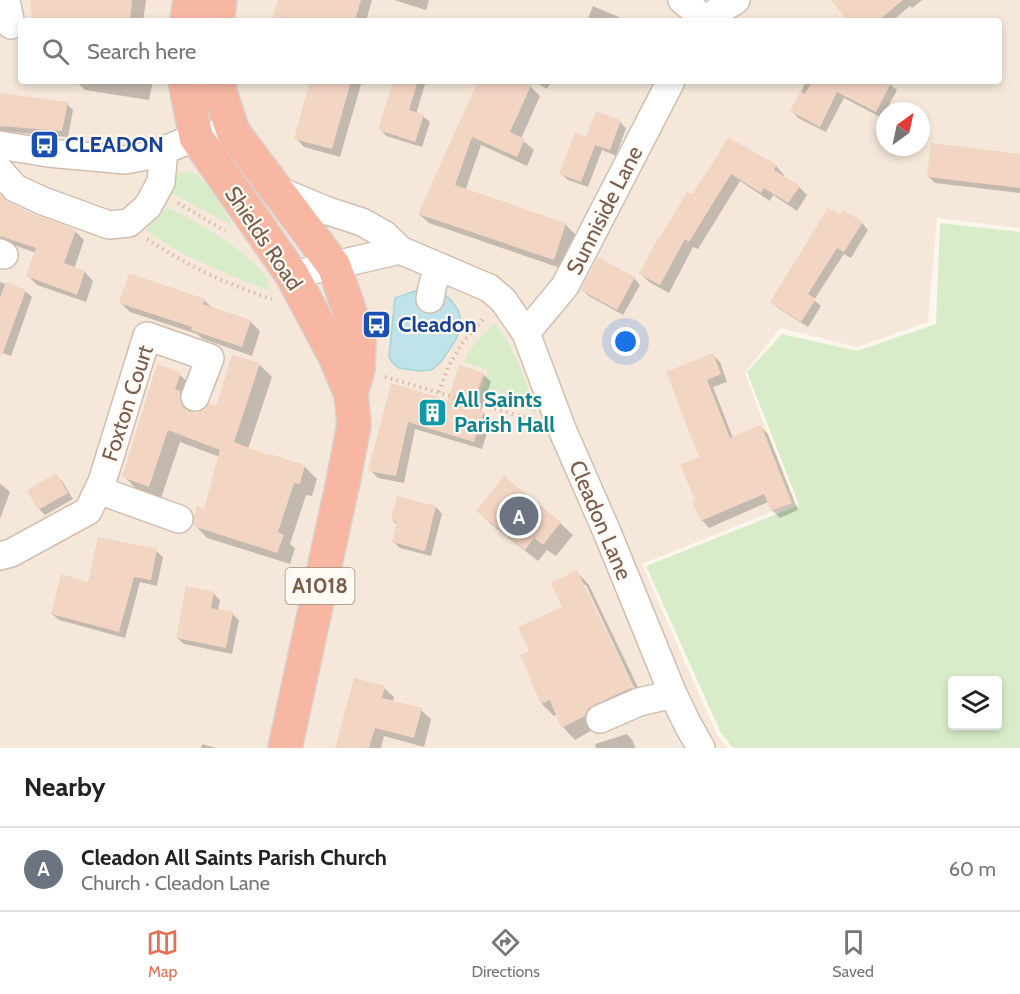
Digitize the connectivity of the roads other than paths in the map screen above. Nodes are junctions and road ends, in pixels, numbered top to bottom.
1 (190, 0) edge
2 (220, 0) edge
3 (682, 0) edge
4 (735, 0) edge
5 (187, 18) edge
6 (217, 18) edge
7 (700, 18) edge
8 (707, 18) edge
9 (186, 84) edge
10 (219, 84) edge
11 (668, 84) edge
12 (233, 132) junction
13 (196, 137) junction
14 (0, 145) edge
15 (164, 150) junction
16 (0, 171) edge
17 (277, 190) junction
18 (400, 250) junction
19 (334, 266) junction
20 (438, 267) junction
21 (292, 275) junction
22 (430, 299) dead end
23 (526, 333) junction
24 (355, 396) junction
25 (195, 397) dead end
26 (98, 490) junction
27 (179, 519) dead end
28 (0, 556) edge
29 (673, 694) junction
30 (600, 719) dead end
31 (285, 748) edge
32 (701, 748) edge

1 - 5 highway
2 - 6 highway
3 - 7 street
4 - 8 street
9 - 13 highway, Shields Road
10 - 12 highway, Shields Road / A1018
11 - 23 street, Sunniside Lane
12 - 13 street
12 - 17 highway, Shields Road / A1018
13 - 15 street
13 - 21 highway, Shields Road
14 - 15 street
15 - 16 street
17 - 18 street, Cleadon Lane
17 - 19 highway, Shields Road / A1018
18 - 19 street
18 - 20 street, Cleadon Lane
19 - 21 street
19 - 24 highway, Shields Road / A1018
20 - 22 street
20 - 23 street, Cleadon Lane
21 - 24 highway, Shields Road
23 - 29 street, Cleadon Lane
24 - 31 highway, A1018
25 - 26 street, Foxton Court
26 - 27 street, Foxton Court
26 - 28 street
29 - 30 street
29 - 32 street, Cleadon Lane

